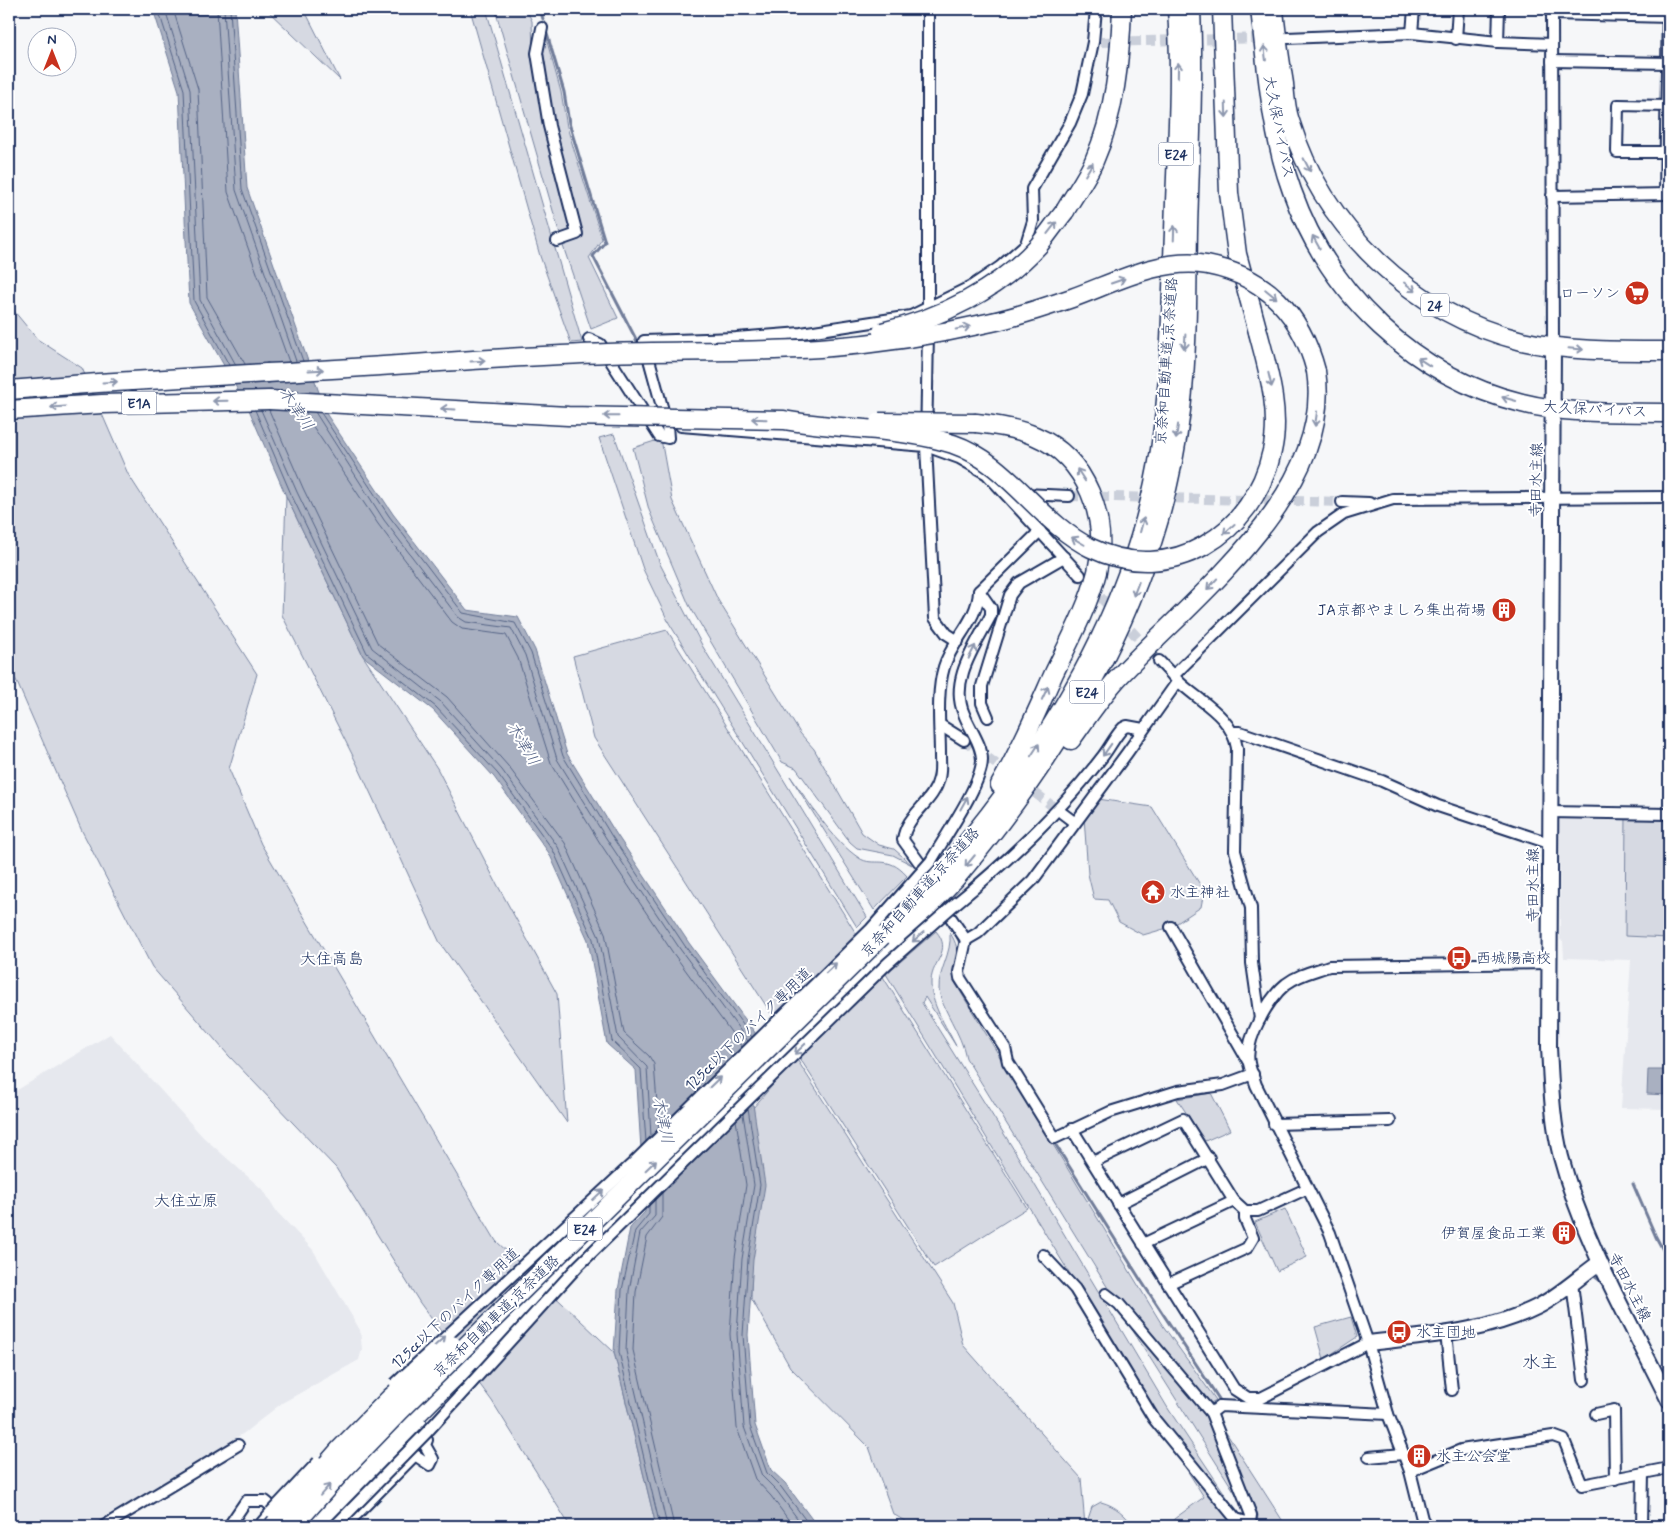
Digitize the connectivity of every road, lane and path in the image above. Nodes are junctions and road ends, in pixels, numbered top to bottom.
1 (928, 9) edge
2 (1096, 9) edge
3 (1122, 9) edge
4 (1177, 9) edge
5 (1191, 9) edge
6 (1222, 9) edge
7 (1260, 9) edge
8 (1274, 9) edge
9 (1414, 9) edge
10 (1458, 9) edge
11 (1499, 9) edge
12 (1552, 11) edge
13 (1596, 12) edge
14 (1668, 14) edge
15 (542, 28) dead end
16 (1412, 33) junction
17 (1281, 34) junction
18 (1456, 38) junction
19 (1498, 42) junction
20 (1552, 44) junction
21 (1552, 61) junction
22 (1668, 62) edge
23 (1668, 106) edge
24 (1668, 152) edge
25 (1667, 194) edge
26 (1552, 196) junction
27 (557, 241) dead end
28 (1179, 299) junction
29 (928, 308) junction
30 (589, 339) dead end
31 (1553, 346) junction
32 (1669, 350) edge
33 (670, 353) junction
34 (1175, 384) junction
35 (9, 390) edge
36 (1552, 409) junction
37 (9, 410) edge
38 (1669, 413) edge
39 (784, 420) junction
40 (667, 425) junction
41 (926, 446) junction
42 (1005, 494) junction
43 (1069, 496) tunnel mouth
44 (1552, 497) junction
45 (1669, 497) edge
46 (1342, 502) tunnel mouth
47 (1376, 503) junction
48 (1040, 531) junction
49 (1064, 557) junction
50 (1080, 575) tunnel mouth
51 (978, 591) junction
52 (958, 641) junction
53 (1159, 661) tunnel mouth
54 (1175, 678) junction
55 (988, 717) dead end
56 (940, 725) junction
57 (1143, 729) junction
58 (1233, 732) junction
59 (964, 740) tunnel mouth
60 (1549, 812) junction
61 (1062, 813) tunnel mouth
62 (1669, 814) edge
63 (1074, 822) junction
64 (994, 833) junction
65 (1549, 843) junction
66 (919, 862) dead end
67 (937, 866) junction
68 (951, 918) dead end
69 (1171, 927) dead end
70 (966, 940) junction
71 (885, 942) junction
72 (1549, 963) junction
73 (1260, 1019) junction
74 (1248, 1061) junction
75 (1252, 1074) junction
76 (1390, 1121) dead end
77 (1274, 1124) junction
78 (1072, 1129) junction
79 (1208, 1158) junction
80 (1093, 1162) junction
81 (1306, 1189) junction
82 (1234, 1201) junction
83 (1118, 1204) junction
84 (1245, 1211) junction
85 (602, 1212) junction
86 (1143, 1244) junction
87 (1043, 1255) dead end
88 (1600, 1263) junction
89 (554, 1279) junction
90 (1572, 1283) junction
91 (1168, 1284) junction
92 (1106, 1294) dead end
93 (1446, 1333) junction
94 (1368, 1343) junction
95 (1584, 1380) dead end
96 (1452, 1390) dead end
97 (1669, 1401) edge
98 (1211, 1414) junction
99 (1388, 1414) junction
100 (1596, 1414) dead end
101 (426, 1440) dead end
102 (238, 1445) dead end
103 (1403, 1454) junction
104 (1369, 1457) dead end
105 (1669, 1468) edge
106 (1410, 1471) junction
107 (1643, 1473) junction
108 (1615, 1479) junction
109 (250, 1500) junction
110 (272, 1521) edge
111 (104, 1526) edge
112 (229, 1526) edge
113 (237, 1526) edge
114 (259, 1526) edge
115 (293, 1526) edge
116 (297, 1526) edge
117 (312, 1526) edge
118 (328, 1526) edge
119 (336, 1526) edge
120 (346, 1526) edge
121 (1426, 1526) edge
122 (1642, 1526) edge

1 - 29 street
2 - 29 street
33 -> 3 highway, bridge
28 -> 4 highway, 京奈和自動車道;京奈道路 / E24
5 - 28 highway, 京奈和自動車道;京奈道路 / E24
6 -> 39 highway, bridge
36 -> 7 highway, 大久保バイパス
8 - 17 highway, 大久保バイパス / 24
9 - 16 street
10 - 18 street
11 - 19 street
12 - 13 street
12 - 20 street
13 - 14 street
14 - 22 street
15 - 27 street
16 - 17 street
16 - 18 street
17 -> 31 highway, 大久保バイパス / 24
18 - 19 street
19 - 20 street
20 - 21 street
21 - 22 street
21 - 26 street
22 - 23 street
23 - 24 street
23 - 24 street
24 - 25 street
25 - 26 street
26 - 31 street
28 - 34 highway, 京奈和自動車道;京奈道路 / E24
29 - 40 street
29 - 41 street
30 - 40 street
31 -> 32 highway, 大久保バイパス / 24
31 - 36 main road, 寺田水主線
35 -> 33 highway, E1A, bridge
33 -> 64 highway, bridge
34 -> 64 highway, 京奈和自動車道;京奈道路 / E24
67 -> 34 highway, 京奈和自動車道;京奈道路 / E24
36 - 38 highway, 大久保バイパス
36 - 44 main road, 寺田水主線
39 -> 37 highway, E1A, bridge
67 -> 39 highway, bridge
40 - 41 street
41 - 42 street
41 - 52 street
42 - 43 street
42 - 48 street
44 - 45 street
44 - 47 street
44 - 60 main road, 寺田水主線
46 - 47 street
47 - 54 street
48 - 49 street
48 - 51 street
49 - 50 street
49 - 55 street
51 - 52 street
67 -> 51 street, 125cc以下のバイク専用道
52 - 56 street
53 - 54 street
54 - 57 street
54 - 58 street
56 - 59 street
56 - 66 street
57 - 63 street
57 -> 119 street, bridge
58 - 65 street
58 - 73 street
60 - 62 street
60 - 65 main road, 寺田水主線
61 - 63 street
63 - 70 street
64 -> 71 highway, 京奈和自動車道;京奈道路 / E24
65 - 72 main road, 寺田水主線
67 - 71 highway, 京奈和自動車道;京奈道路 / E24
110 -> 67 street, 125cc以下のバイク専用道, bridge
68 - 70 street
69 - 74 street
70 - 78 street
85 -> 71 highway, 京奈和自動車道;京奈道路 / E24, bridge
71 - 89 highway, 京奈和自動車道;京奈道路 / E24
72 - 73 street
72 - 88 main road, 寺田水主線
73 - 74 street
74 - 75 street
75 - 77 street
75 - 78 street
76 - 77 street
77 - 81 street
78 - 80 street
79 - 80 street
79 - 82 street
79 - 83 street
80 - 83 street
81 - 84 street
81 - 94 street
82 - 84 street
82 - 86 street
83 - 86 street
84 - 91 street
85 - 110 highway, bridge
115 -> 85 highway, 京奈和自動車道;京奈道路 / E24, bridge
86 - 91 street
87 - 98 street
88 - 90 main road
88 - 97 main road, 寺田水主線
89 - 117 highway, 京奈和自動車道;京奈道路 / E24
89 - 118 highway
90 - 93 main road
90 - 95 street
91 - 94 street
92 - 98 street
93 - 94 main road
93 - 96 street
94 - 99 street
98 - 99 street
99 - 103 street
100 - 108 street
101 - 120 street
102 - 111 street
103 - 104 street
103 - 106 street
105 - 107 street
106 - 108 street
106 - 121 street
107 - 108 street
107 - 122 street
109 - 112 street
109 - 113 street
109 - 116 street
110 - 114 street, 125cc以下のバイク専用道

